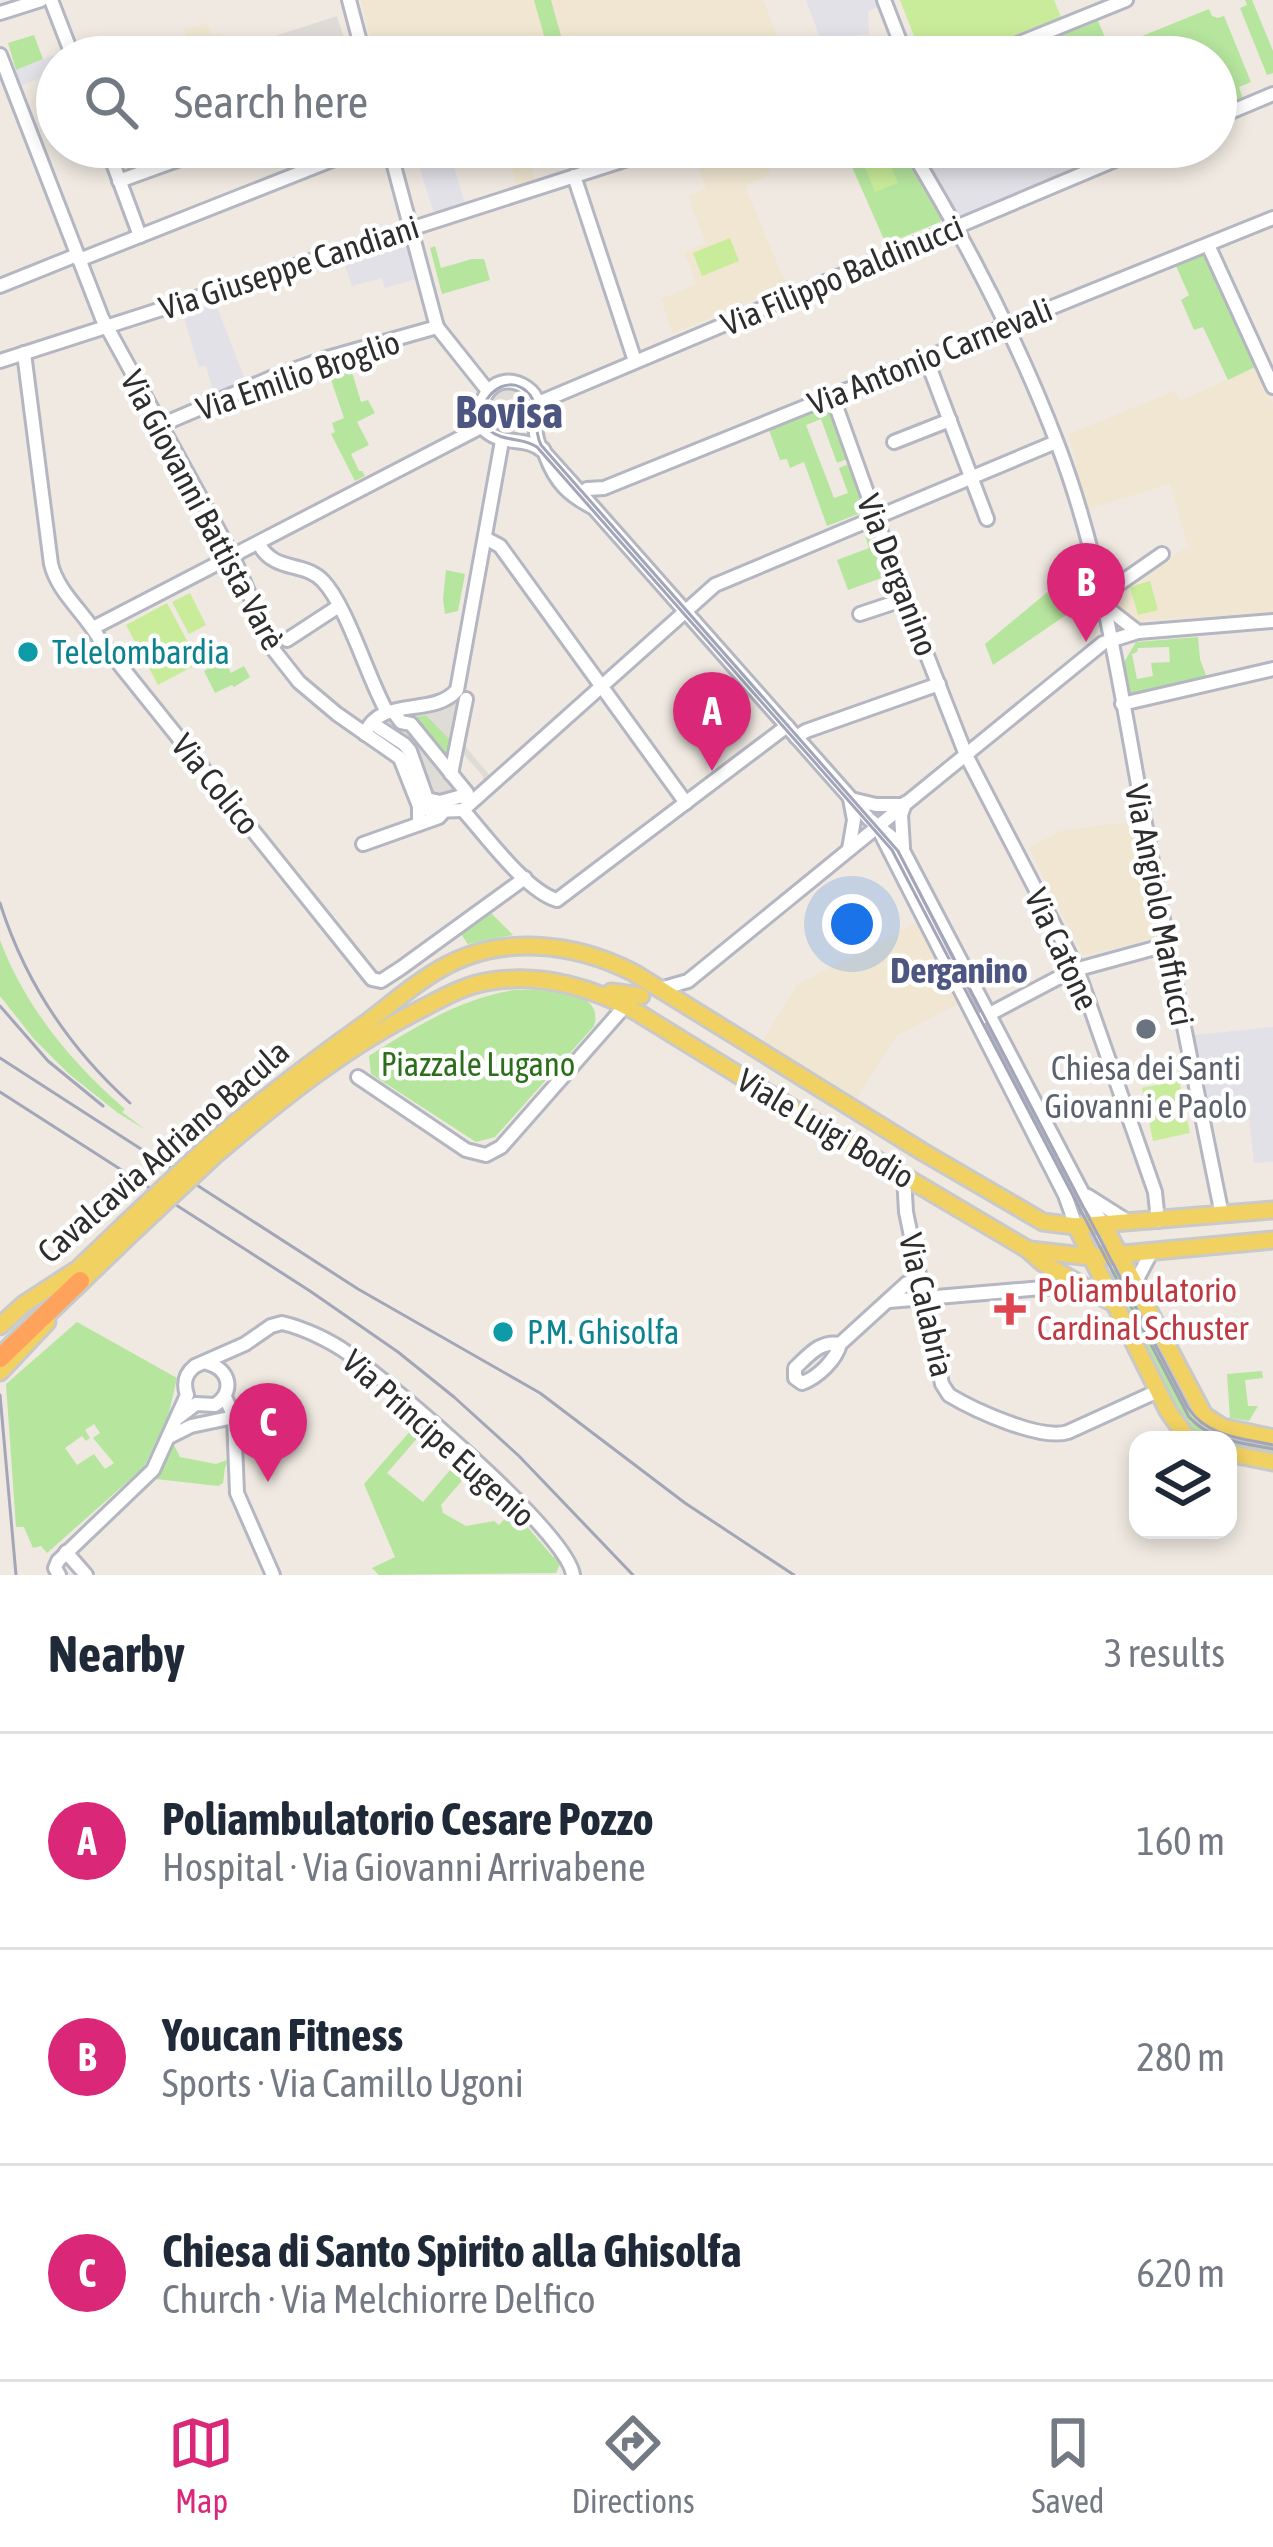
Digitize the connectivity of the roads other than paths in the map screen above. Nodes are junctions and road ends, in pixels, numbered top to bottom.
1 (40, 0) edge
2 (51, 0) edge
3 (349, 0) edge
4 (884, 0) edge
5 (1126, 0) edge
6 (0, 13) edge
7 (65, 36) edge
8 (358, 36) edge
9 (898, 36) edge
10 (1038, 36) edge
11 (0, 55) edge
12 (1273, 94) edge
13 (1237, 109) edge
14 (36, 148) edge
15 (44, 168) edge
16 (114, 168) edge
17 (155, 168) edge
18 (312, 168) edge
19 (394, 168) edge
20 (599, 168) edge
21 (922, 168) edge
22 (1096, 168) edge
23 (574, 176) junction
24 (119, 181) junction
25 (1273, 218) edge
26 (957, 226) junction
27 (411, 229) junction
28 (140, 236) junction
29 (1208, 244) junction
30 (78, 257) junction
31 (0, 286) edge
32 (106, 325) junction
33 (1007, 325) junction
34 (437, 327) junction
35 (24, 353) junction
36 (926, 358) junction
37 (0, 361) edge
38 (634, 361) junction
39 (1273, 387) edge
40 (488, 391) junction
41 (832, 395) junction
42 (538, 403) junction
43 (538, 419) junction
44 (950, 420) junction
45 (161, 425) junction
46 (483, 426) junction
47 (507, 441) junction
48 (894, 442) dead end
49 (1056, 442) junction
50 (543, 451) junction
51 (972, 477) junction
52 (571, 482) junction
53 (586, 489) junction
54 (594, 508) junction
55 (875, 517) junction
56 (987, 519) dead end
57 (485, 538) junction
58 (259, 544) junction
59 (1162, 554) dead end
60 (233, 557) junction
61 (642, 562) junction
62 (905, 598) junction
63 (1103, 600) junction
64 (339, 606) junction
65 (686, 611) junction
66 (860, 614) dead end
67 (1273, 621) edge
68 (93, 628) junction
69 (1138, 632) junction
70 (1109, 639) junction
71 (280, 645) junction
72 (1088, 655) junction
73 (1114, 664) junction
74 (1273, 669) edge
75 (939, 684) junction
76 (603, 687) junction
77 (461, 694) junction
78 (1122, 704) junction
79 (391, 713) junction
80 (372, 730) junction
81 (791, 731) junction
82 (966, 755) junction
83 (451, 773) junction
84 (846, 793) junction
85 (463, 802) junction
86 (906, 802) junction
87 (686, 803) junction
88 (418, 806) junction
89 (444, 811) junction
90 (419, 824) junction
91 (877, 827) junction
92 (363, 844) dead end
93 (905, 851) junction
94 (847, 852) junction
95 (890, 857) junction
96 (525, 878) junction
97 (1166, 945) junction
98 (426, 951) junction
99 (401, 968) junction
100 (1077, 969) junction
101 (419, 974) junction
102 (688, 981) junction
103 (579, 987) junction
104 (660, 989) junction
105 (599, 994) junction
106 (641, 996) junction
107 (626, 1006) junction
108 (690, 1009) junction
109 (983, 1017) junction
110 (605, 1028) junction
111 (369, 1029) junction
112 (358, 1077) dead end
113 (904, 1176) junction
114 (927, 1190) junction
115 (1082, 1192) junction
116 (1065, 1195) junction
117 (907, 1202) junction
118 (1273, 1210) edge
119 (1222, 1215) junction
120 (1158, 1220) junction
121 (1043, 1222) junction
122 (1129, 1222) junction
123 (1102, 1224) junction
124 (1076, 1226) junction
125 (1273, 1240) edge
126 (1028, 1249) junction
127 (1152, 1251) junction
128 (1119, 1254) junction
129 (1091, 1257) junction
130 (79, 1275) junction
131 (920, 1278) junction
132 (1076, 1282) junction
133 (1135, 1283) junction
134 (924, 1297) junction
135 (888, 1301) junction
136 (1113, 1303) junction
137 (26, 1325) junction
138 (0, 1326) edge
139 (0, 1341) edge
140 (245, 1344) junction
141 (840, 1344) dead end
142 (0, 1358) edge
143 (206, 1364) junction
144 (0, 1372) edge
145 (224, 1372) junction
146 (1158, 1391) junction
147 (225, 1397) junction
148 (192, 1400) junction
149 (234, 1417) junction
150 (1182, 1431) edge
151 (169, 1437) junction
152 (1273, 1438) edge
153 (1237, 1455) edge
154 (1273, 1462) edge
155 (66, 1552) junction
156 (57, 1574) edge
157 (86, 1575) edge
158 (273, 1575) edge
159 (568, 1575) edge

1 - 6 street
2 - 7 street
3 - 8 street
4 - 9 street
5 - 10 street
11 - 14 street, Via Giovanni Battista Varè
12 - 13 street
15 - 30 street, Via Giovanni Battista Varè
16 - 24 street
17 - 24 street
18 - 28 street
19 - 27 street
20 - 23 street, Via Giuseppe Candiani
21 - 26 street, Via Angiolo Maffucci
22 - 26 street, Via Filippo Baldinucci
23 - 27 street, Via Giuseppe Candiani
23 - 38 street
24 - 28 street
25 - 29 street, Via Antonio Carnevali
26 - 33 street, Via Angiolo Maffucci
26 - 38 street, Via Filippo Baldinucci
27 - 32 street, Via Giuseppe Candiani
27 - 34 street
28 - 30 street
29 - 33 street, Via Antonio Carnevali
29 - 39 street
30 - 31 street
30 - 32 street, Via Giovanni Battista Varè
32 - 35 street, Via Giuseppe Candiani
32 - 45 street, Via Giovanni Battista Varè
33 - 36 street, Via Antonio Carnevali
33 - 49 street, Via Angiolo Maffucci
34 - 40 street
34 - 45 street, Via Emilio Broglio
35 - 37 street, Via Giuseppe Candiani
35 - 68 street, Via Colico
36 - 41 street, Via Antonio Carnevali
36 - 44 street
38 - 42 street, Via Filippo Baldinucci
40 - 42 street
40 - 46 street
41 - 53 street, Via Antonio Carnevali
41 - 55 street, Via Derganino
42 - 43 street
43 - 47 street
43 - 50 street
44 - 48 street
44 - 51 street
45 - 60 street, Via Giovanni Battista Varè
46 - 47 street
46 - 58 street
47 - 50 street
47 - 57 street
49 - 51 street
49 - 63 street, Via Angiolo Maffucci
50 - 52 street
50 - 54 street
51 - 55 street
51 - 56 street
52 - 53 street
52 - 54 street
53 - 61 street
54 - 61 street
55 - 62 street, Via Derganino
55 - 65 street
57 - 76 street
57 - 77 street
58 - 60 street
58 - 64 street
59 - 63 street
60 - 68 street
60 - 71 street, Via Giovanni Battista Varè
61 - 65 street
62 - 66 street
62 - 75 street, Via Derganino
63 - 69 street
63 - 70 street, Via Angiolo Maffucci
64 - 71 street
64 - 79 street
65 - 76 street
65 - 81 street
67 - 69 street
68 - 99 street, Via Colico
69 - 70 street
69 - 73 street
70 - 72 street
70 - 73 street, Via Angiolo Maffucci
71 - 80 street, Via Giovanni Battista Varè
72 - 73 street
72 - 82 street
73 - 78 street, Via Angiolo Maffucci
74 - 78 street
75 - 81 street
75 - 82 street, Via Derganino
76 - 85 street
76 - 87 street
77 - 79 street
77 - 83 street
78 - 97 street, Via Angiolo Maffucci
79 - 80 street
79 - 83 street
80 - 85 street
80 - 88 street
81 - 84 street
81 - 87 street
82 - 86 street
82 - 100 street, Via Catone
83 - 85 street
84 - 86 street
84 - 91 street
84 - 94 street
85 - 89 street
85 - 96 street
86 - 91 street
86 - 93 street
87 - 96 street
88 - 89 street
88 - 90 street
89 - 90 street
90 - 92 street
91 - 93 street
91 - 94 street
91 - 95 street
93 - 109 street
94 - 95 street
94 - 102 street
95 - 109 street
96 - 98 street
97 - 100 street
97 - 119 street, Via Angiolo Maffucci
98 - 99 street
98 - 101 street
99 - 101 street
100 - 109 street
100 - 120 street, Via Catone
101 - 104 main road
101 - 111 main road
102 - 104 street
102 - 108 street
103 - 105 main road
103 - 106 main road
103 - 111 main road
104 - 106 main road
104 - 108 main road, Viale Luigi Bodio
105 - 107 main road
105 - 110 street
106 - 107 main road
107 - 110 street
107 - 113 main road, Viale Luigi Bodio
108 - 121 main road, Viale Luigi Bodio
109 - 115 street
109 - 116 street
110 - 112 street
111 - 130 main road, Cavalcavia Adriano Bacula, bridge
113 - 114 main road, Viale Luigi Bodio
113 - 117 street, Via Calabria
114 - 117 street, Via Calabria
114 - 126 main road, Viale Luigi Bodio
115 - 122 street
115 - 123 street
116 - 121 street
116 - 124 street
117 - 131 street, Via Calabria
118 - 119 main road
119 - 120 main road
120 - 122 main road
121 - 124 main road
122 - 123 main road
123 - 124 main road
123 - 128 main road
124 - 129 main road
125 - 127 main road
126 - 129 main road
126 - 132 main road, Viale Luigi Bodio
127 - 128 main road
127 - 133 street
128 - 129 main road
128 - 133 main road
129 - 136 main road
130 - 137 highway, Cavalcavia Adriano Bacula
130 - 137 main road, Cavalcavia Adriano Bacula
131 - 134 street, Via Calabria
131 - 135 street
132 - 134 street
132 - 136 main road, Viale Luigi Bodio
133 - 152 main road
134 - 135 street
134 - 146 street, Via Calabria
135 - 141 street
136 - 146 main road
137 - 138 main road, Cavalcavia Adriano Bacula
137 - 139 highway
137 - 142 highway, Cavalcavia Adriano Bacula
137 - 144 main road, Cavalcavia Adriano Bacula
140 - 143 street, Via Principe Eugenio
140 - 145 street
140 - 159 street, Via Principe Eugenio
143 - 145 street
143 - 148 street
145 - 147 street
146 - 150 main road
147 - 148 street
147 - 149 street
148 - 151 street
149 - 151 street
149 - 158 street
151 - 155 street
153 - 154 main road
155 - 156 street
155 - 157 street

